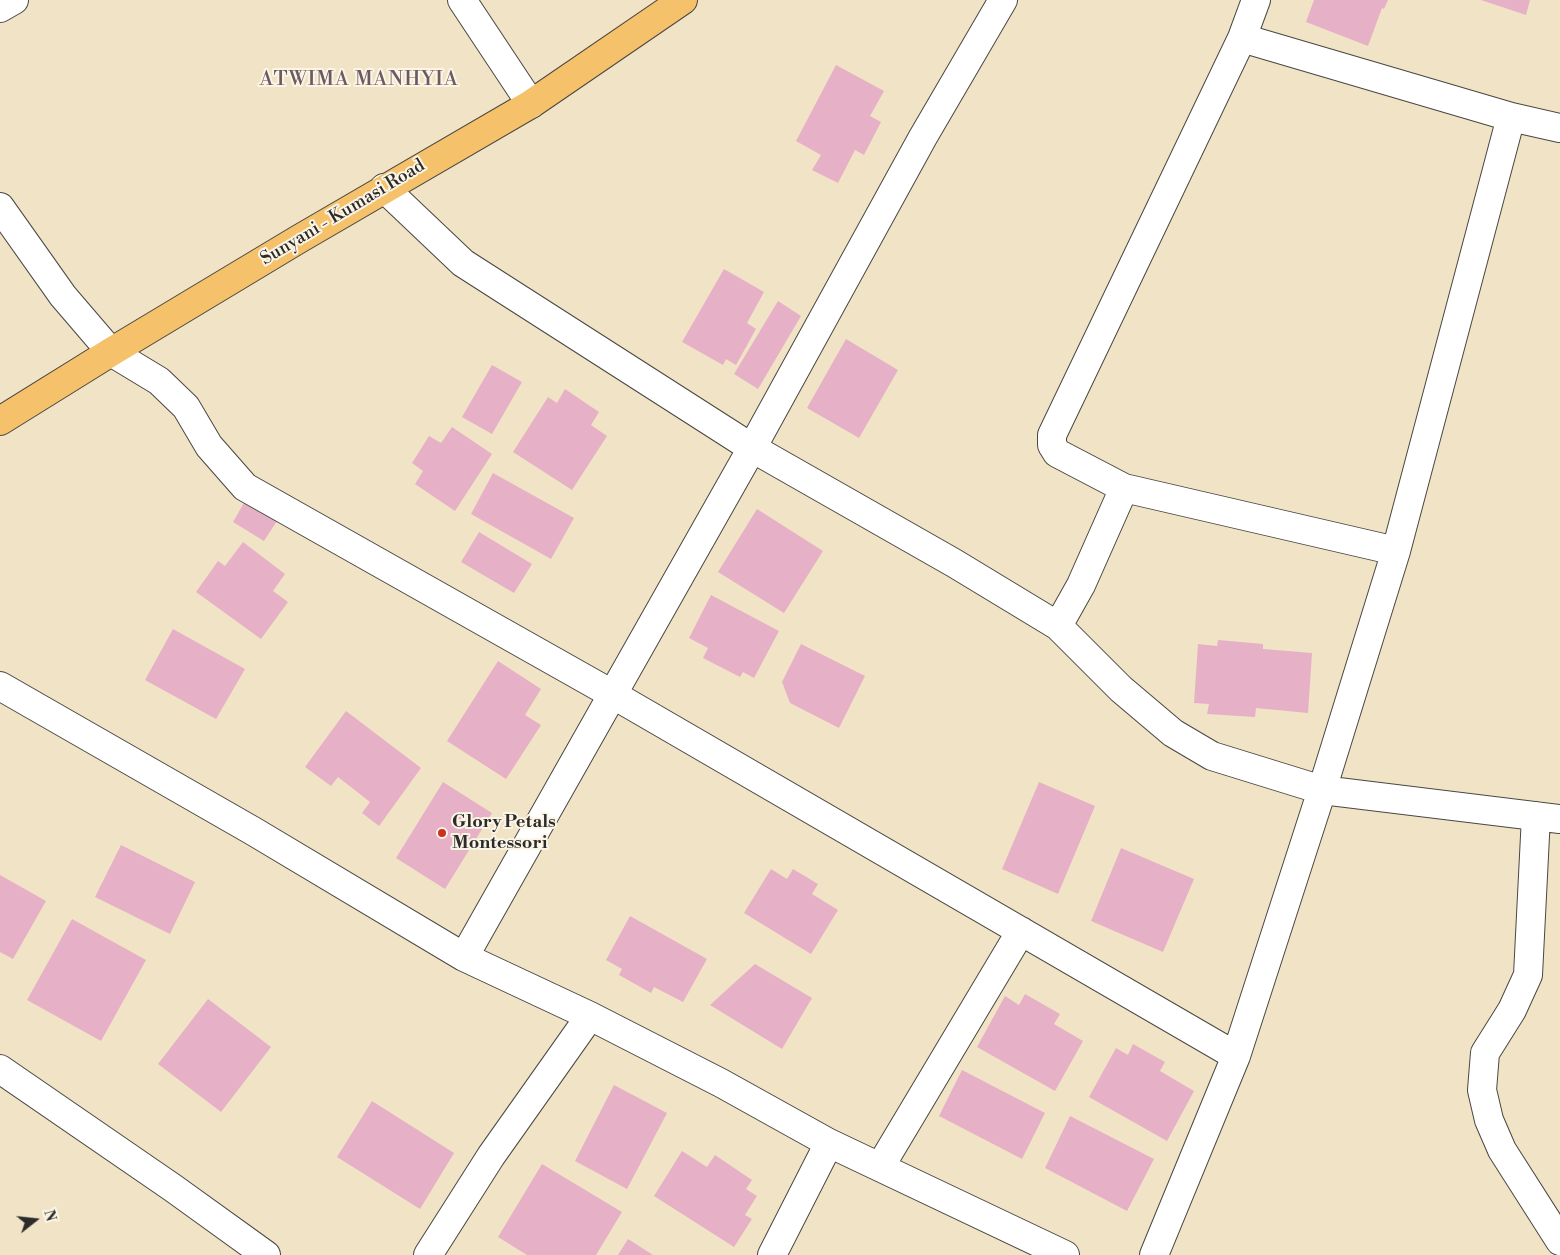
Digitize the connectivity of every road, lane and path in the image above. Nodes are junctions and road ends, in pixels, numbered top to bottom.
1 (14, 0) edge
2 (462, 0) edge
3 (683, 0) edge
4 (1003, 0) edge
5 (1256, 0) edge
6 (0, 8) edge
7 (1242, 38) junction
8 (530, 104) junction
9 (1511, 117) junction
10 (1560, 128) edge
11 (384, 188) junction
12 (0, 208) edge
13 (111, 352) junction
14 (0, 421) edge
15 (752, 448) junction
16 (1124, 488) junction
17 (1396, 551) junction
18 (1058, 626) junction
19 (0, 686) edge
20 (612, 694) junction
21 (1322, 790) junction
22 (1548, 817) edge
23 (1021, 931) junction
24 (464, 958) junction
25 (590, 1016) junction
26 (1236, 1056) junction
27 (0, 1069) edge
28 (830, 1143) junction
29 (880, 1167) junction
30 (1560, 1241) edge
31 (266, 1255) edge
32 (428, 1255) edge
33 (772, 1255) edge
34 (1065, 1255) edge
35 (1154, 1255) edge

1 - 6 street
2 - 8 street
3 - 8 main road, Sunyani - Kumasi Road
4 - 15 street
5 - 7 street
7 - 9 street
7 - 16 street
8 - 11 main road, Sunyani - Kumasi Road
9 - 10 street
9 - 17 street
11 - 13 main road, Sunyani - Kumasi Road
11 - 15 street
12 - 13 street
13 - 14 main road, Sunyani - Kumasi Road
13 - 20 street
15 - 18 street
15 - 20 street
16 - 17 street
16 - 18 street
17 - 21 street
18 - 21 street
19 - 24 street
20 - 23 street
20 - 24 street
21 - 22 street
21 - 26 street
22 - 30 street
23 - 26 street
23 - 29 street
24 - 25 street
25 - 28 street
25 - 32 street
26 - 35 street
27 - 31 street
28 - 29 street
28 - 33 street
29 - 34 street

